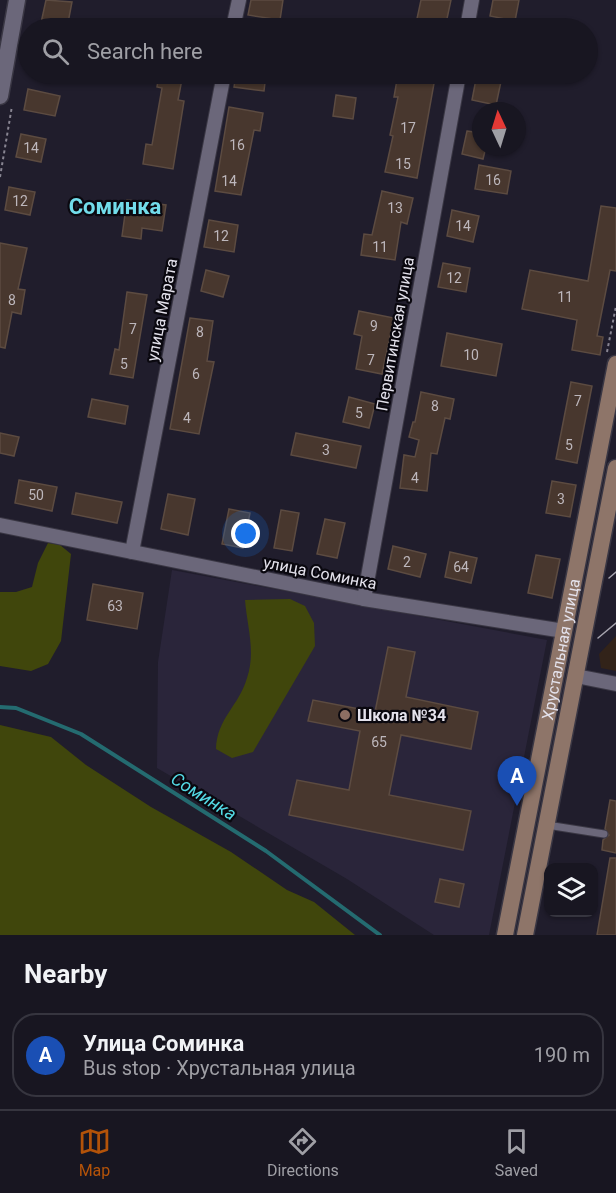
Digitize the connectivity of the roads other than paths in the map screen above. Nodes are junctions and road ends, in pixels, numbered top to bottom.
1 (17, 0) edge
2 (239, 0) edge
3 (472, 0) edge
4 (235, 18) edge
5 (469, 18) edge
6 (222, 84) edge
7 (457, 84) edge
8 (0, 96) edge
9 (616, 364) edge
10 (616, 468) edge
11 (0, 525) edge
12 (132, 552) junction
13 (364, 599) junction
14 (564, 631) junction
15 (584, 634) junction
16 (556, 674) junction
17 (576, 676) junction
18 (616, 684) edge
19 (547, 825) junction
20 (604, 834) dead end
21 (505, 935) edge
22 (525, 935) edge

1 - 8 street
2 - 4 street
3 - 5 street
6 - 12 street, улица Марата
7 - 13 street, Первитинская улица
9 - 14 main road, Хрустальная улица
10 - 15 main road, Хрустальная улица
11 - 12 street, улица Соминка
12 - 13 street, улица Соминка
13 - 14 street, улица Соминка
14 - 15 main road
14 - 16 main road, Хрустальная улица
15 - 17 main road, Хрустальная улица
16 - 17 main road
16 - 21 main road, Хрустальная улица
17 - 18 street
17 - 19 main road, Хрустальная улица
19 - 20 lane
19 - 22 main road, Хрустальная улица

